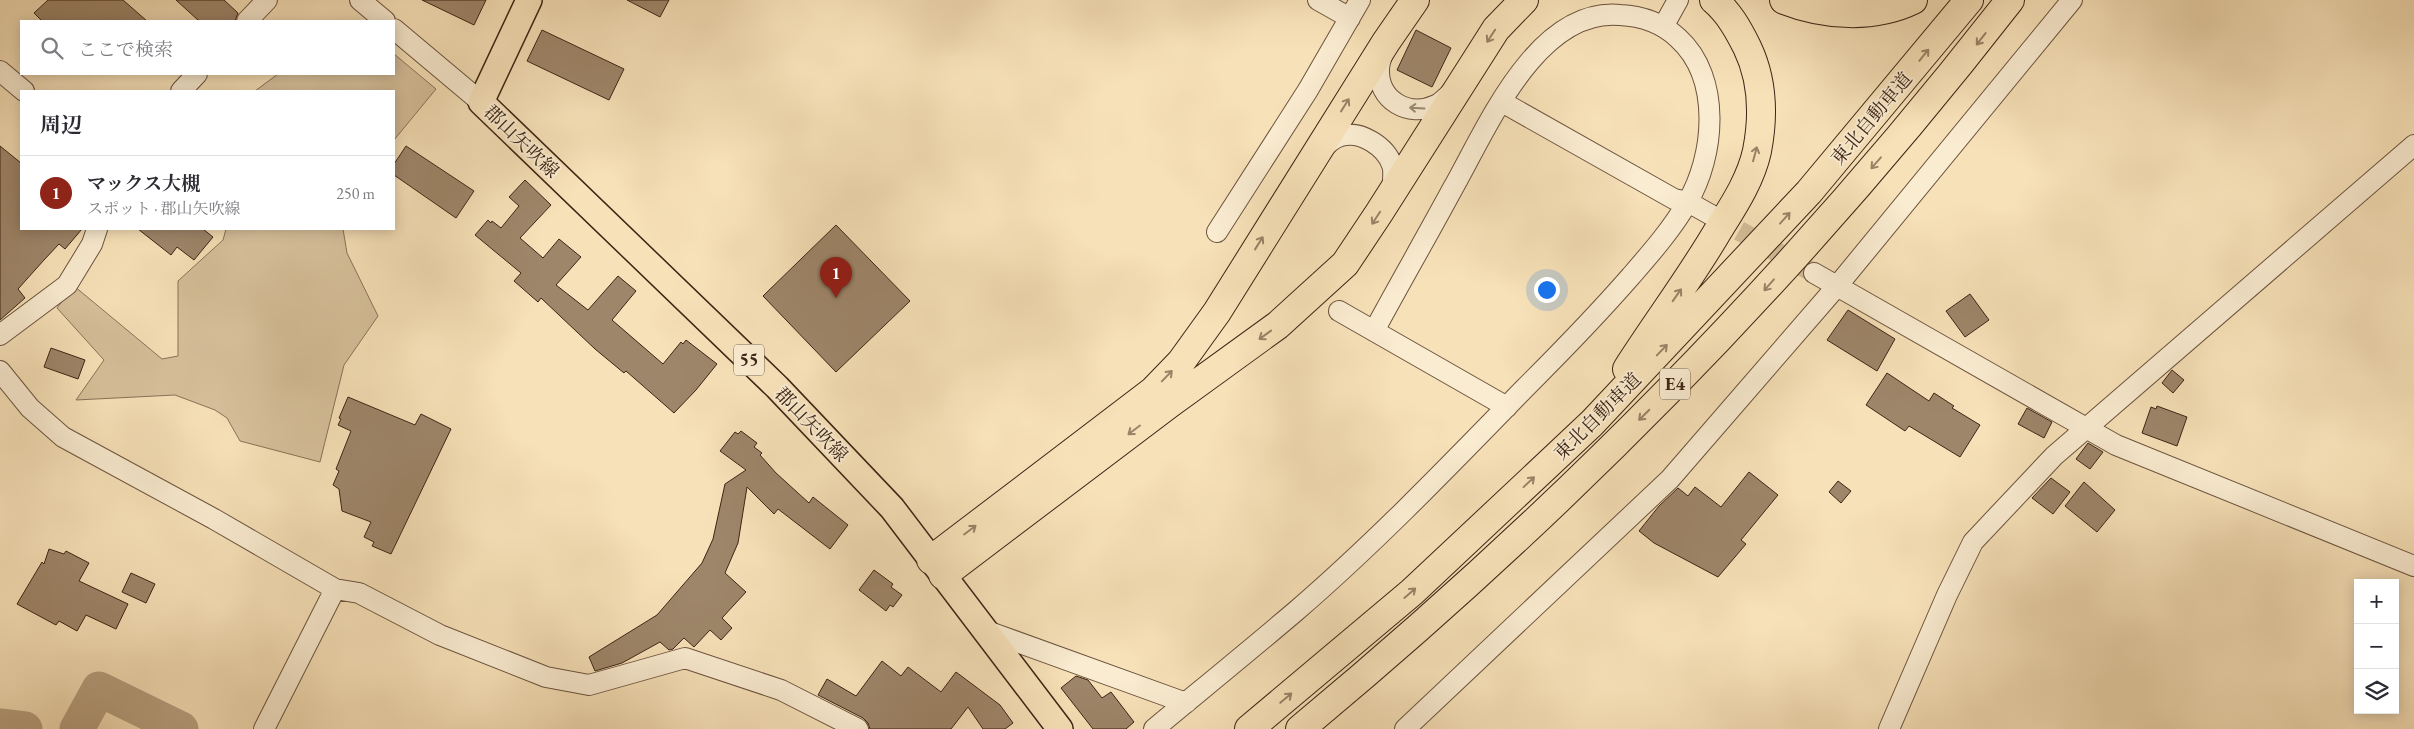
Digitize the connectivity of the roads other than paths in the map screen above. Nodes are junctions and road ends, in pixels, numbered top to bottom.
1 (267, 0) edge
2 (360, 0) edge
3 (529, 0) edge
4 (1318, 0) edge
5 (1360, 0) edge
6 (1415, 0) edge
7 (1524, 0) edge
8 (1678, 0) edge
9 (1714, 0) edge
10 (1784, 0) edge
11 (1913, 0) edge
12 (1968, 0) edge
13 (2010, 0) edge
14 (2072, 0) edge
15 (1350, 18) junction
16 (248, 20) edge
17 (384, 20) edge
18 (1663, 27) junction
19 (395, 29) edge
20 (1386, 42) junction
21 (0, 70) edge
22 (197, 75) edge
23 (1458, 87) junction
24 (23, 90) edge
25 (182, 90) edge
26 (482, 102) junction
27 (1502, 102) junction
28 (2414, 145) edge
29 (1310, 162) junction
30 (1392, 194) junction
31 (1688, 202) junction
32 (1714, 216) tunnel mouth
33 (97, 230) edge
34 (1217, 232) dead end
35 (1814, 273) tunnel mouth
36 (1838, 286) junction
37 (1339, 311) dead end
38 (1374, 331) junction
39 (0, 335) edge
40 (0, 371) edge
41 (1507, 407) junction
42 (1592, 423) junction
43 (2087, 429) junction
44 (2414, 566) edge
45 (937, 567) junction
46 (334, 589) junction
47 (984, 630) junction
48 (1186, 702) junction
49 (264, 729) edge
50 (858, 729) edge
51 (1060, 729) edge
52 (1154, 729) edge
53 (1249, 729) edge
54 (1300, 729) edge
55 (1405, 729) edge
56 (1889, 729) edge

1 - 16 street
2 - 17 street
3 - 26 main road, 郡山矢吹線
4 - 15 street
5 - 15 street
6 - 20 highway
7 -> 23 highway
8 - 18 street
42 -> 9 highway
10 - 11 highway
42 -> 12 highway, 東北自動車道 / E4
13 -> 54 highway, 東北自動車道 / E4
14 - 36 street
15 - 34 street
18 - 27 street
18 - 31 street
19 - 26 street
23 -> 20 street
29 -> 20 highway
21 - 24 street
22 - 25 street
23 - 30 highway
26 - 45 main road, 郡山矢吹線 / 55
27 - 31 street
27 - 38 street
28 - 43 street
29 - 30 street
45 -> 29 highway
30 -> 45 highway
31 - 32 street
31 - 41 street
33 - 39 street
35 - 36 street
36 - 43 street
36 - 55 street
37 - 38 street
38 - 41 street
40 - 46 street
41 - 48 street
53 -> 42 highway, 東北自動車道 / E4
43 - 44 street
43 - 56 street
45 - 47 main road, 郡山矢吹線 / 55
46 - 49 street
46 - 50 street
47 - 48 street
47 - 51 main road, 郡山矢吹線 / 55
48 - 52 street

